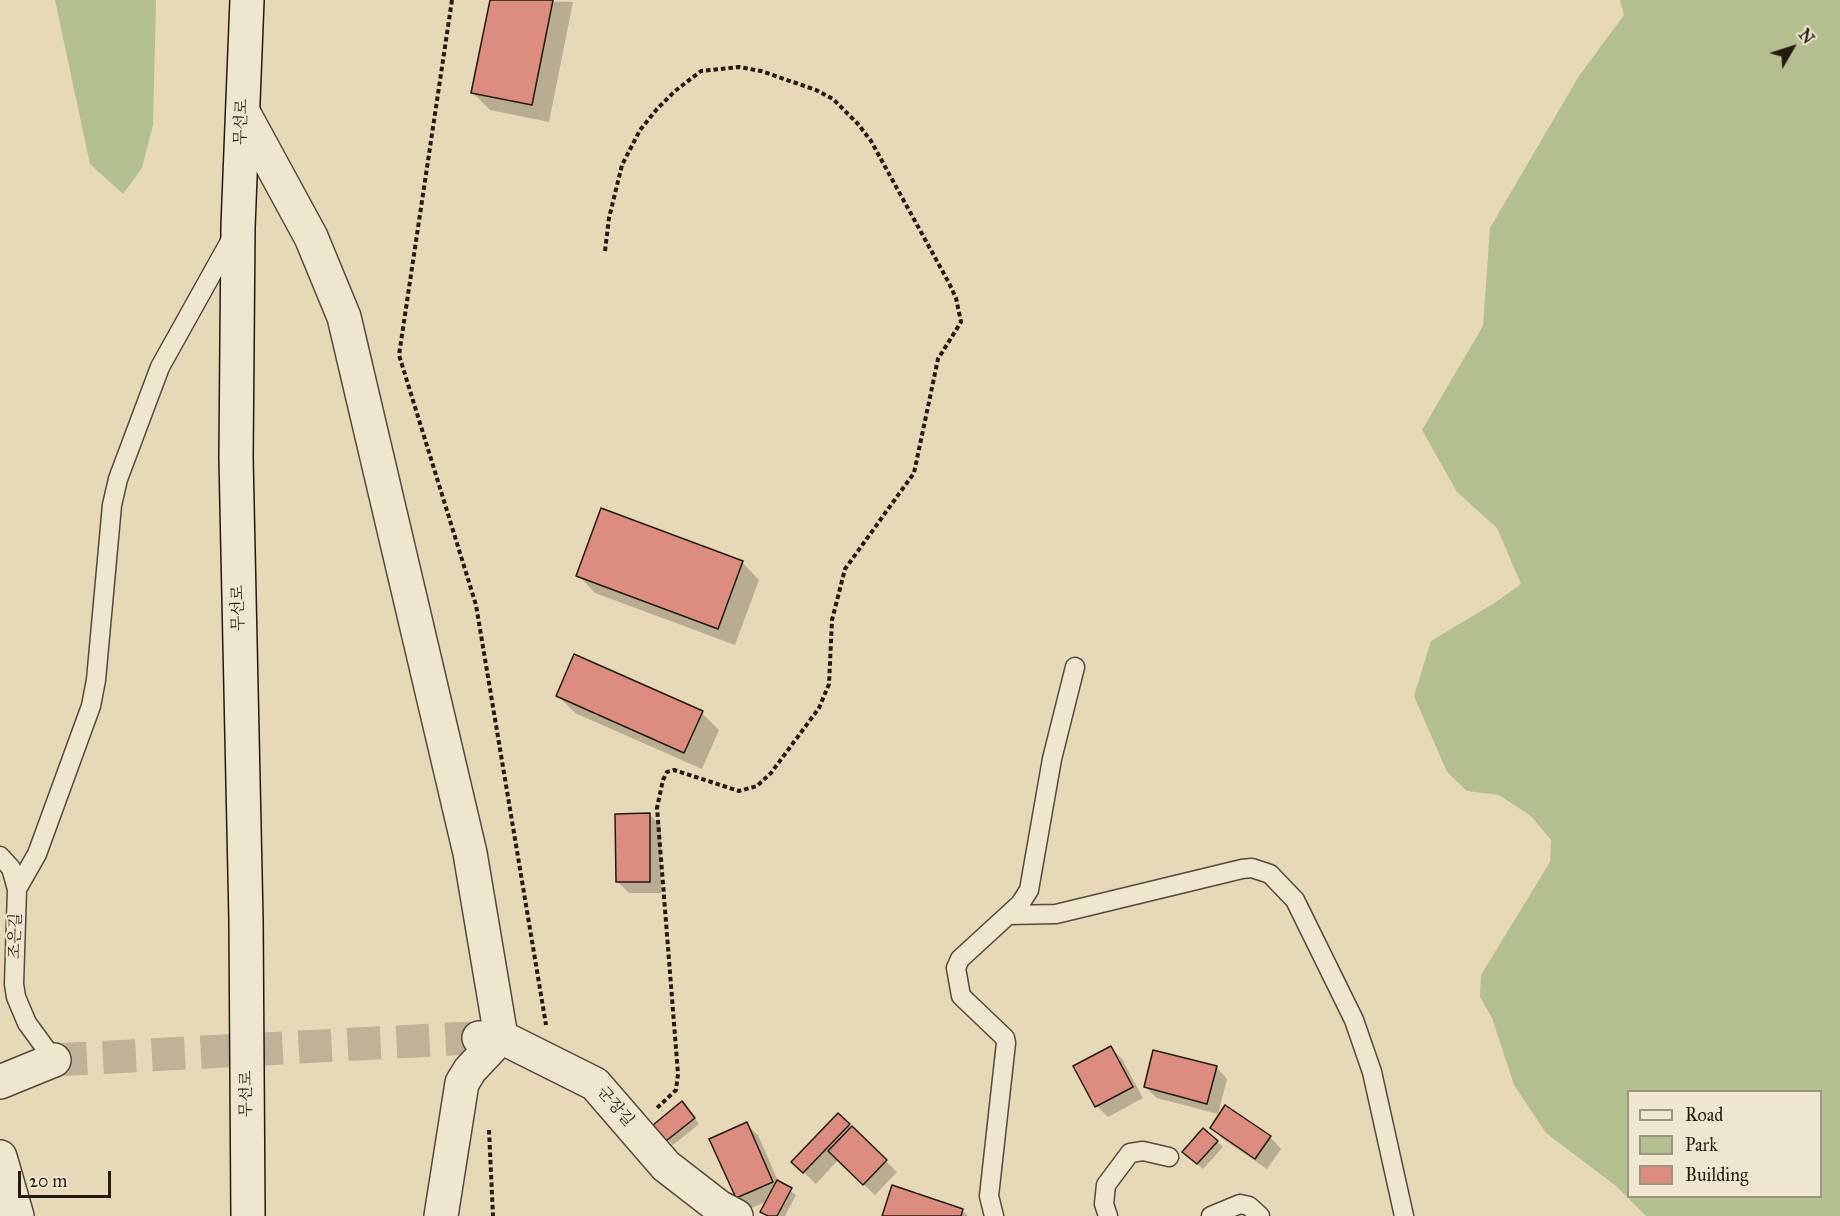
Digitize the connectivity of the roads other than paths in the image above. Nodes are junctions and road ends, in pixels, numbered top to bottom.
1 (247, 0) edge
2 (243, 112) junction
3 (238, 227) junction
4 (1075, 667) dead end
5 (0, 856) edge
6 (17, 889) junction
7 (1008, 915) junction
8 (486, 1038) junction
9 (54, 1060) joint
10 (0, 1082) edge
11 (0, 1157) edge
12 (1169, 1157) dead end
13 (17, 1216) edge
14 (248, 1216) edge
15 (441, 1216) edge
16 (736, 1216) edge
17 (994, 1216) edge
18 (1108, 1216) edge
19 (1211, 1216) edge
20 (1260, 1216) edge
21 (1404, 1216) edge

1 - 2 street, 무선로
2 - 3 street, 무선로
2 - 8 street
3 - 6 lane
3 - 14 street, 무선로
4 - 7 lane
5 - 6 lane, 조은길
6 - 9 lane, 조은길
7 - 17 lane
7 - 21 lane
8 - 15 street
8 - 16 street, 군장길
9 - 10 street, 조은길
11 - 13 street
12 - 18 lane
19 - 20 lane

